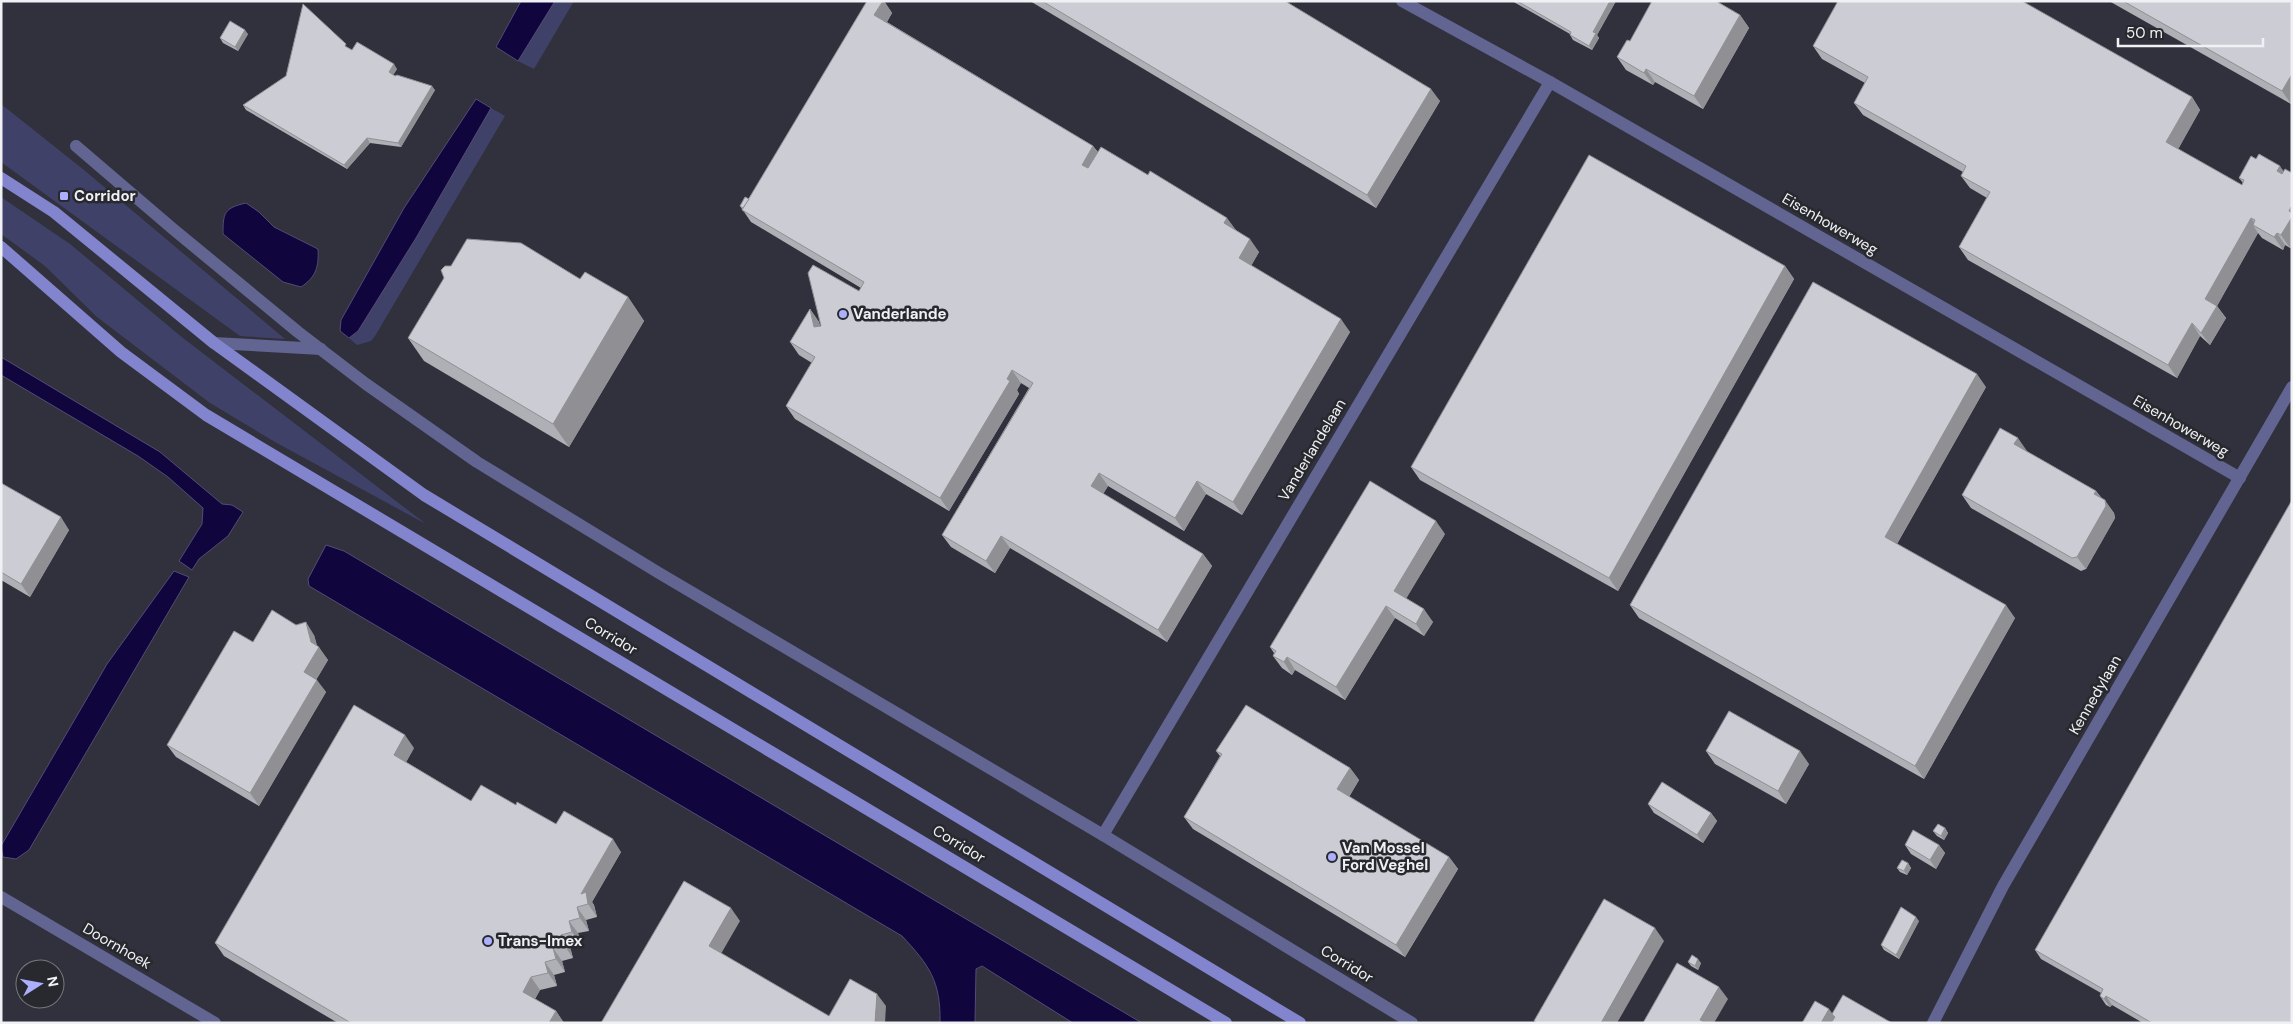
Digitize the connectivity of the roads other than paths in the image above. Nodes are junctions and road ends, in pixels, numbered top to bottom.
1 (1402, 1) edge
2 (1550, 82) junction
3 (76, 146) dead end
4 (1, 178) edge
5 (1, 247) edge
6 (214, 343) junction
7 (320, 349) junction
8 (2292, 387) edge
9 (2240, 478) junction
10 (1103, 834) junction
11 (1, 897) edge
12 (215, 1023) edge
13 (1226, 1023) edge
14 (1300, 1023) edge
15 (1412, 1023) edge
16 (1933, 1023) edge

1 - 2 street, Eisenhowerweg
2 - 9 street, Eisenhowerweg
2 - 10 street, Vanderlandelaan
3 - 7 street, Corridor
4 - 6 main road, Corridor
5 - 13 main road, Corridor
6 - 7 street
6 - 14 main road, Corridor
7 - 10 street, Corridor
8 - 9 street, Kennedylaan
9 - 16 street, Kennedylaan
10 - 15 street, Corridor
11 - 12 street, Doornhoek

